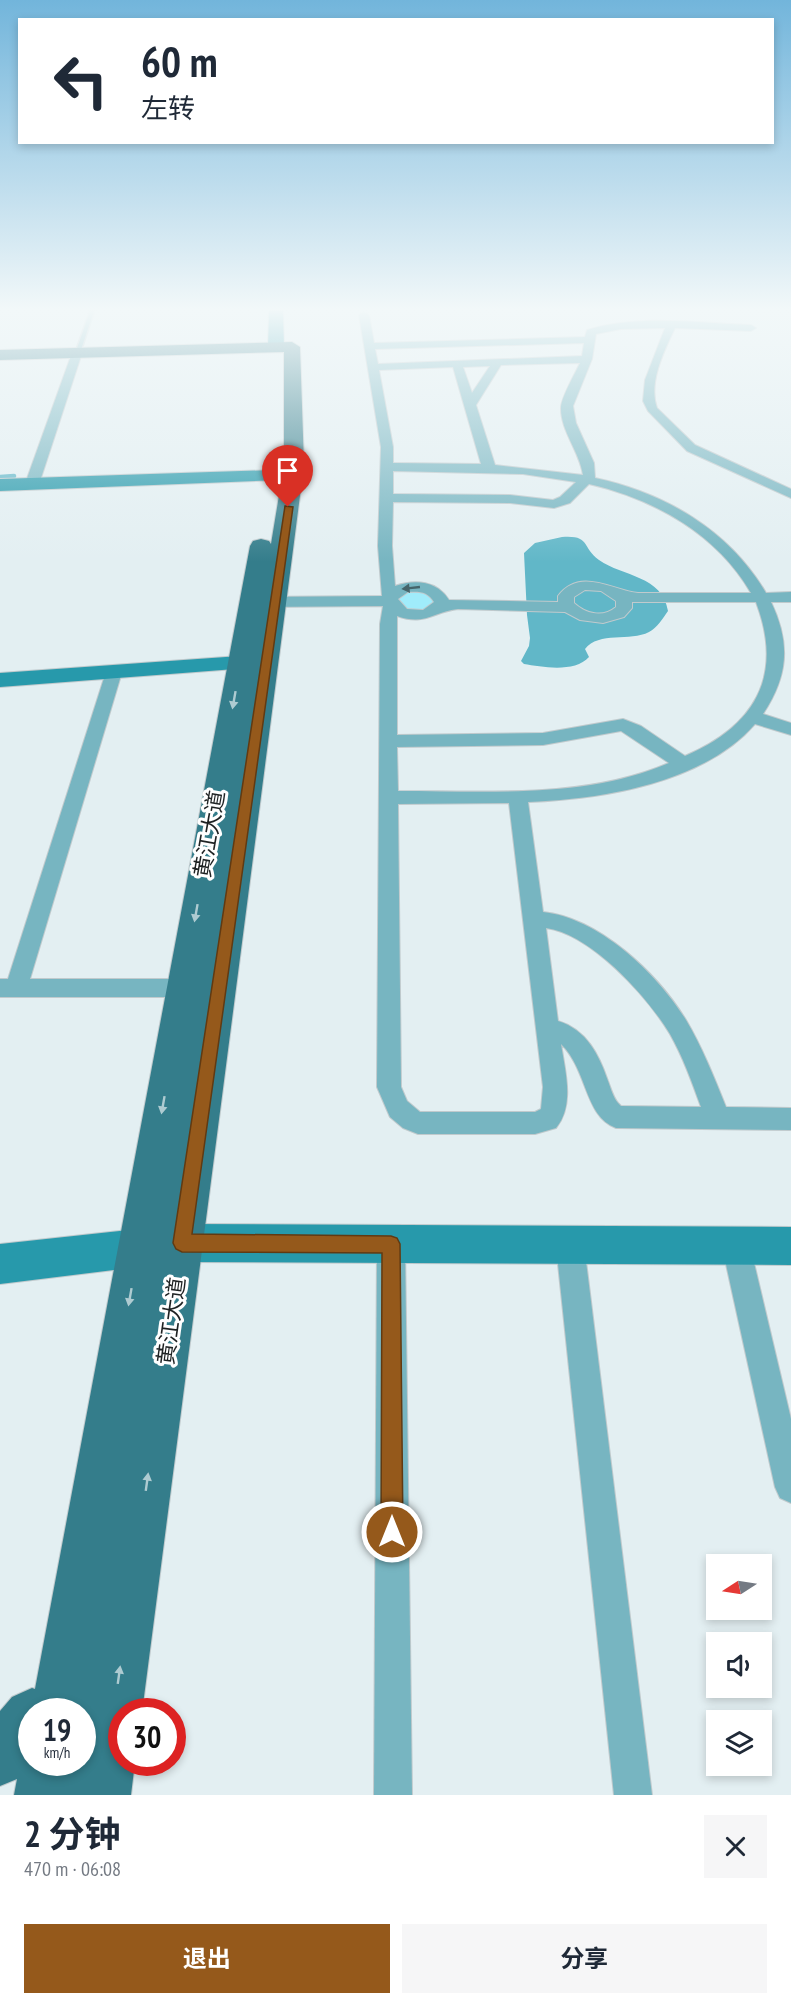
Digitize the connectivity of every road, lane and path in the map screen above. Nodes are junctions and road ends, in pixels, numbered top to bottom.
1 (62, 395) edge
2 (280, 395) edge
3 (289, 395) edge
4 (378, 395) edge
5 (467, 395) edge
6 (477, 395) edge
7 (570, 395) edge
8 (647, 395) edge
9 (470, 405) junction
10 (388, 467) junction
11 (489, 468) junction
12 (273, 476) junction
13 (588, 479) junction
14 (32, 484) junction
15 (0, 485) edge
16 (791, 494) edge
17 (386, 498) junction
18 (791, 597) edge
19 (440, 600) junction
20 (391, 601) junction
21 (622, 601) junction
22 (765, 601) junction
23 (263, 602) junction
24 (567, 602) junction
25 (791, 604) edge
26 (240, 663) junction
27 (114, 672) junction
28 (0, 680) edge
29 (753, 717) junction
30 (791, 729) edge
31 (388, 741) junction
32 (683, 764) junction
33 (388, 797) junction
34 (518, 797) junction
35 (534, 919) junction
36 (8, 987) edge
37 (183, 988) junction
38 (547, 1029) junction
39 (718, 1119) junction
40 (791, 1119) edge
41 (182, 1243) junction
42 (391, 1244) junction
43 (570, 1245) junction
44 (736, 1246) junction
45 (791, 1246) edge
46 (138, 1248) junction
47 (0, 1264) edge
48 (791, 1487) edge
49 (72, 1637) junction
50 (44, 1698) edge
51 (61, 1698) edge
52 (18, 1734) edge
53 (0, 1757) edge
54 (47, 1776) edge
55 (44, 1795) edge
56 (101, 1795) edge
57 (393, 1795) edge
58 (633, 1795) edge

1 - 14 street
2 - 12 main road, 黄江大道
3 - 23 main road, 黄江大道
4 - 10 street
5 - 9 street
6 - 9 street
7 - 13 street
8 - 16 street
9 - 11 street
10 - 11 street
10 - 17 street
11 - 13 street
12 - 14 street
12 - 23 main road, 黄江大道
13 - 17 street
13 - 22 street
14 - 15 street
17 - 20 street
18 - 22 street
19 -> 20 street
19 - 20 street
19 - 24 street
20 - 23 street
20 - 31 street
21 - 22 street
21 - 24 street
21 - 24 street
22 - 25 street
22 - 29 street
23 - 26 main road, 黄江大道
23 - 41 main road, 黄江大道
26 - 27 street
26 -> 37 main road, 黄江大道
27 - 28 street
27 - 36 street
29 - 30 street
29 - 32 street
31 - 32 street
31 - 33 street
32 - 34 street
33 - 34 street
33 - 38 street
34 - 35 street
35 - 38 street
35 - 39 street
36 - 37 street
37 -> 46 main road, 黄江大道
38 - 39 street
39 - 40 street
41 - 42 street
56 -> 41 main road, 黄江大道
42 - 43 street
42 - 57 street
43 - 44 street
43 - 58 street
44 - 45 street
44 - 48 street
46 - 47 street
46 -> 49 main road, 黄江大道
49 - 50 main road
49 - 51 main road, 黄江大道
52 - 53 main road
54 - 55 main road

